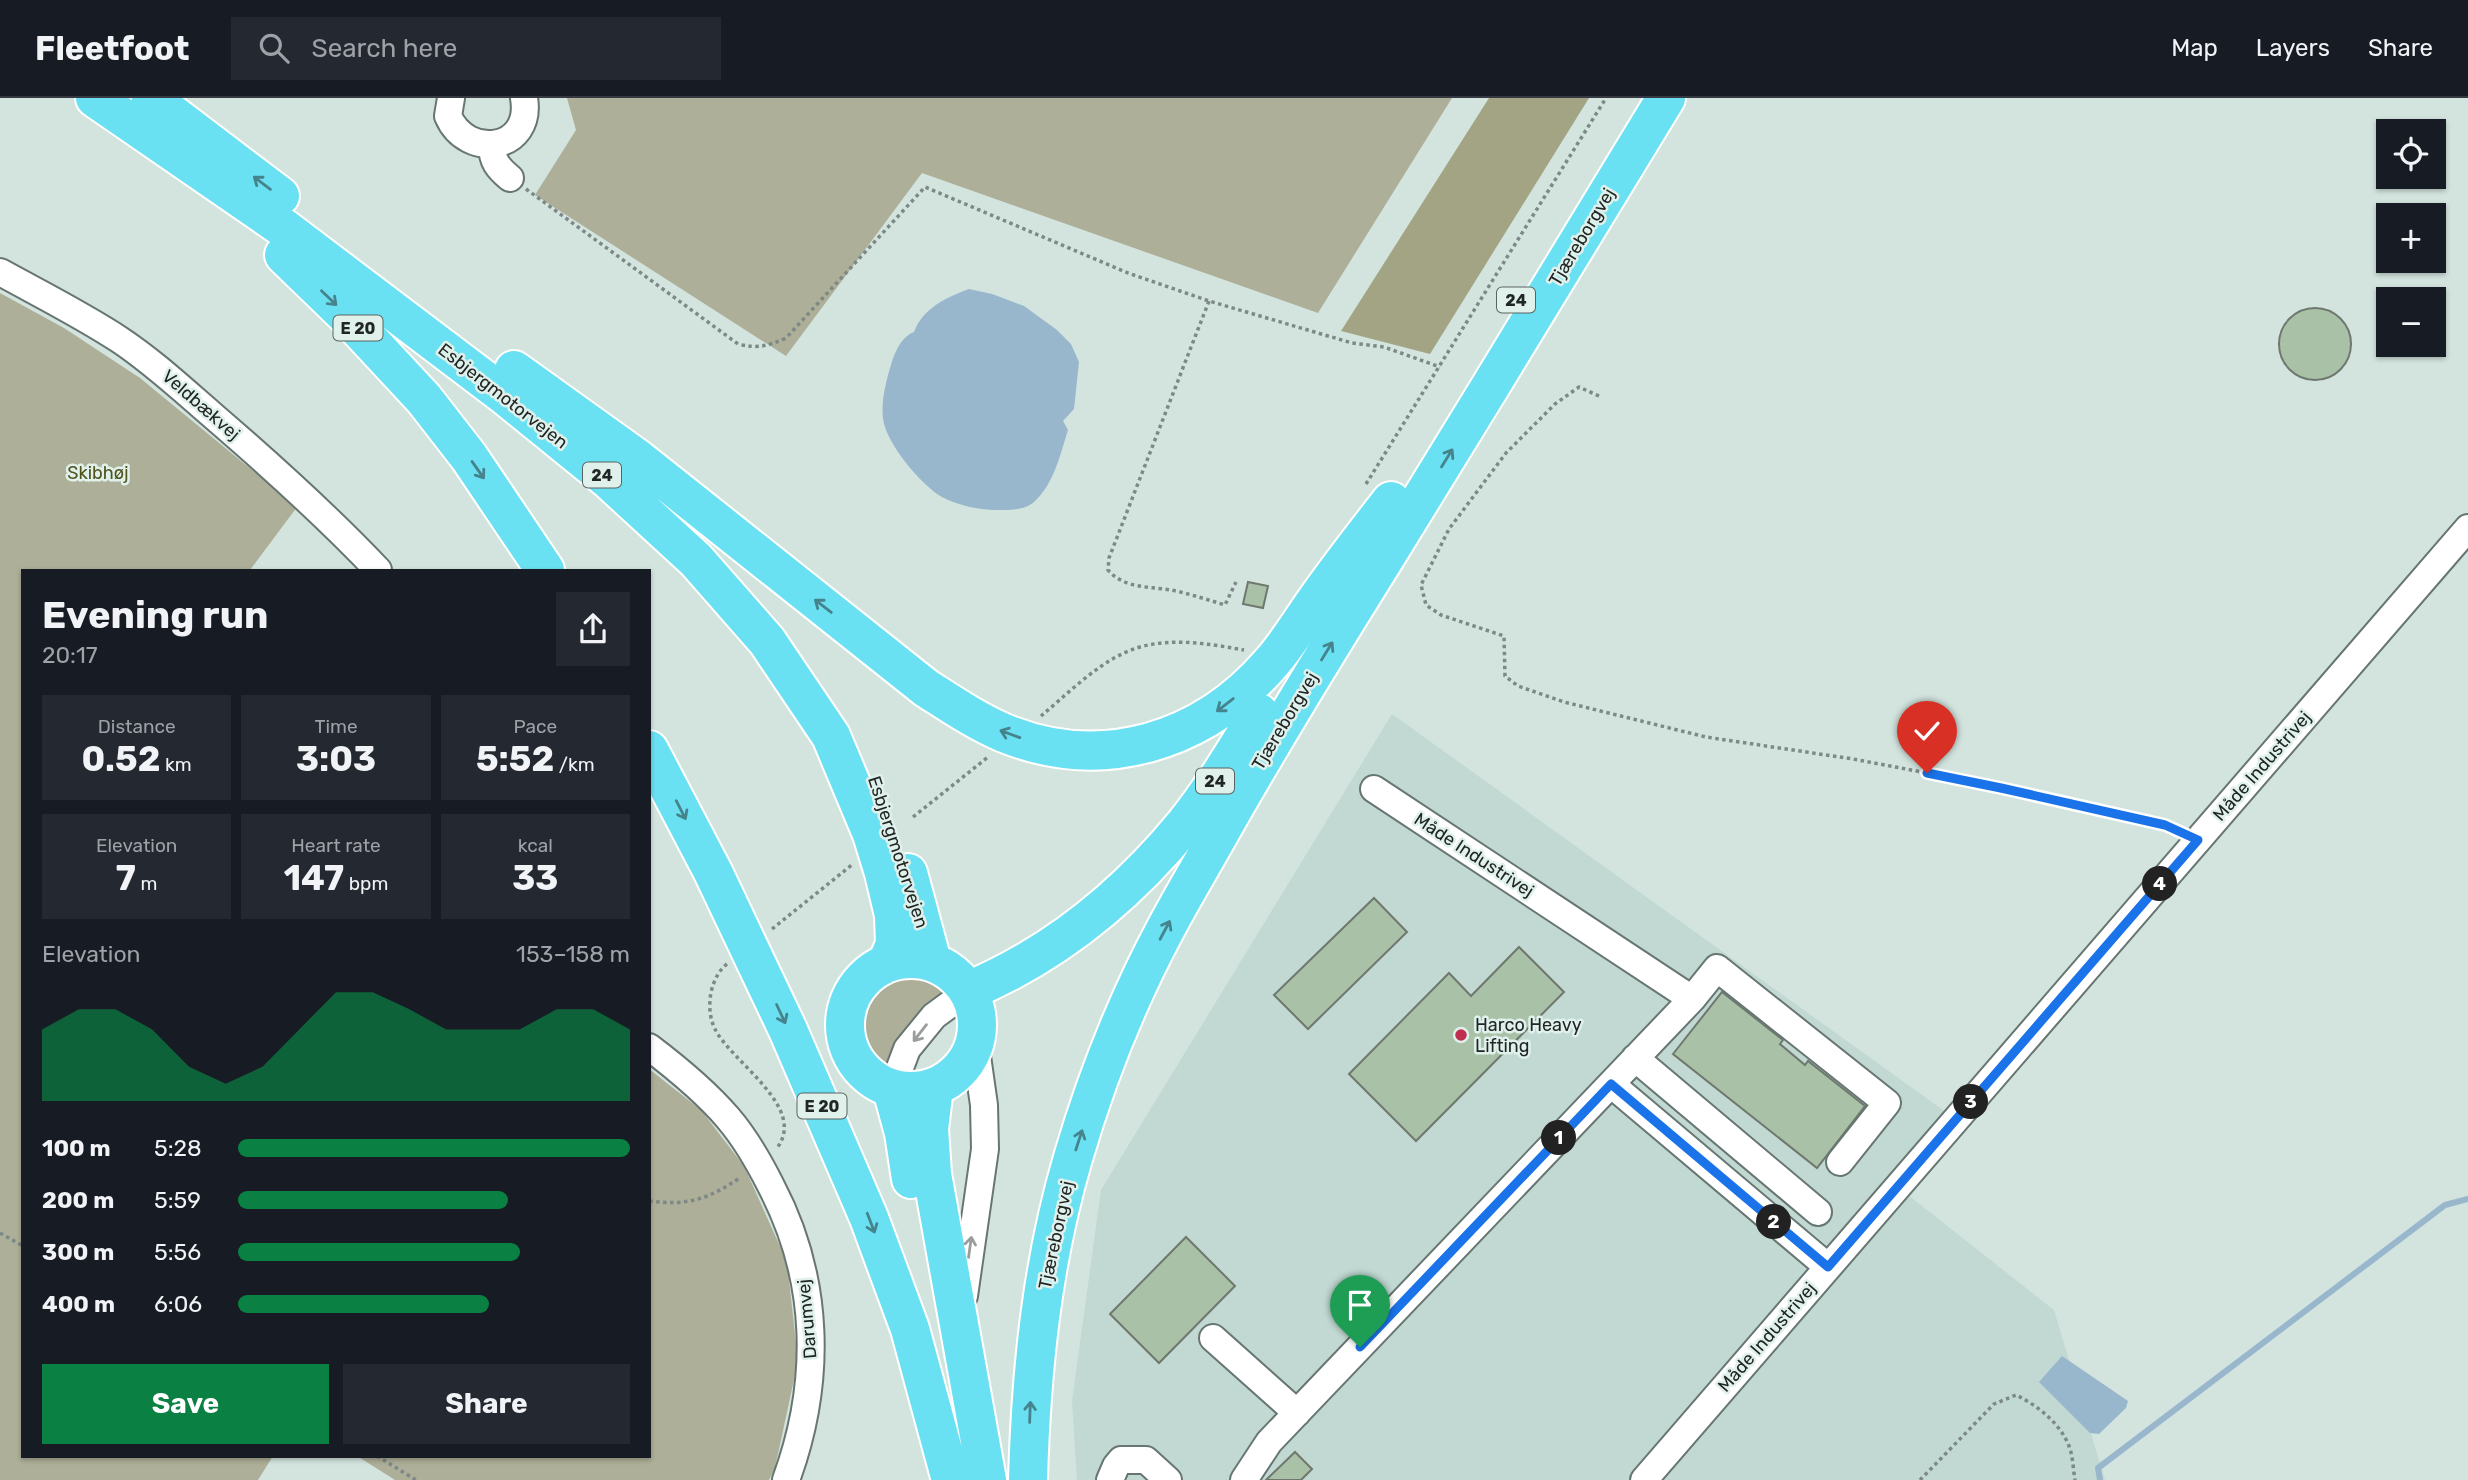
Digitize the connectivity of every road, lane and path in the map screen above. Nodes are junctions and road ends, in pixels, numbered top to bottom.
1 (94, 98) edge
2 (524, 98) edge
3 (1606, 98) edge
4 (1640, 98) edge
5 (1666, 98) edge
6 (448, 99) edge
7 (141, 111) edge
8 (492, 145) junction
9 (510, 178) joint
10 (0, 272) edge
11 (1209, 301) junction
12 (1440, 367) junction
13 (514, 370) junction
14 (1600, 396) dead end
15 (1378, 493) junction
16 (2468, 528) edge
17 (376, 569) edge
18 (544, 569) edge
19 (1236, 582) dead end
20 (1254, 648) dead end
21 (1034, 722) dead end
22 (1278, 730) junction
23 (996, 750) dead end
24 (651, 754) edge
25 (1374, 789) dead end
26 (912, 817) dead end
27 (2198, 840) junction
28 (859, 859) dead end
29 (765, 934) dead end
30 (731, 961) dead end
31 (932, 962) junction
32 (887, 963) junction
33 (1692, 999) junction
34 (973, 1016) junction
35 (651, 1049) edge
36 (1635, 1058) junction
37 (1611, 1084) junction
38 (934, 1087) junction
39 (892, 1089) junction
40 (1840, 1162) dead end
41 (760, 1163) junction
42 (651, 1201) edge
43 (1818, 1212) dead end
44 (0, 1233) edge
45 (21, 1245) edge
46 (1828, 1267) junction
47 (1213, 1338) dead end
48 (960, 1339) junction
49 (1297, 1413) junction
50 (380, 1458) edge
51 (416, 1480) edge
52 (786, 1480) edge
53 (950, 1480) edge
54 (966, 1480) edge
55 (987, 1480) edge
56 (1028, 1480) edge
57 (1110, 1480) edge
58 (1168, 1480) edge
59 (1244, 1480) edge
60 (1644, 1480) edge
61 (1920, 1480) edge
62 (2075, 1480) edge

1 - 7 highway, Esbjergmotorvejen / E 20
2 - 8 street
3 - 12 path
4 - 15 highway, Tjæreborgvej / 24
22 -> 5 highway, Tjæreborgvej / 24
6 - 8 street
13 -> 7 highway, Esbjergmotorvejen / E 20
7 -> 18 highway, E 20
7 - 32 highway, Esbjergmotorvejen / 24
8 - 9 street
9 - 11 path
10 - 17 street, Veldbækvej
11 - 12 path
11 - 19 path
12 - 15 path
15 -> 13 highway
13 - 31 highway, Esbjergmotorvejen / E 20
14 - 27 path
15 - 34 highway, 24
16 - 27 street, Måde Industrivej
20 - 21 path
22 - 34 highway, 24
56 -> 22 highway, Tjæreborgvej
23 - 26 path
24 -> 53 highway, E 20
25 - 33 street, Måde Industrivej
27 - 46 street, Måde Industrivej
28 - 29 path
30 - 41 path
31 - 32 highway
31 - 34 highway
32 - 39 highway
33 - 36 street
33 - 40 street
34 - 38 highway
34 -> 39 street
48 -> 34 street
35 - 41 street
36 - 37 street
36 - 43 street
37 - 46 street
37 - 49 street
38 - 39 highway
38 - 48 highway
39 - 54 highway
41 - 42 path
41 - 52 street, Darumvej
44 - 45 path
46 - 60 street, Måde Industrivej
47 - 49 street
48 - 55 highway
49 - 59 street
50 - 51 path
57 - 58 street
61 - 62 path

